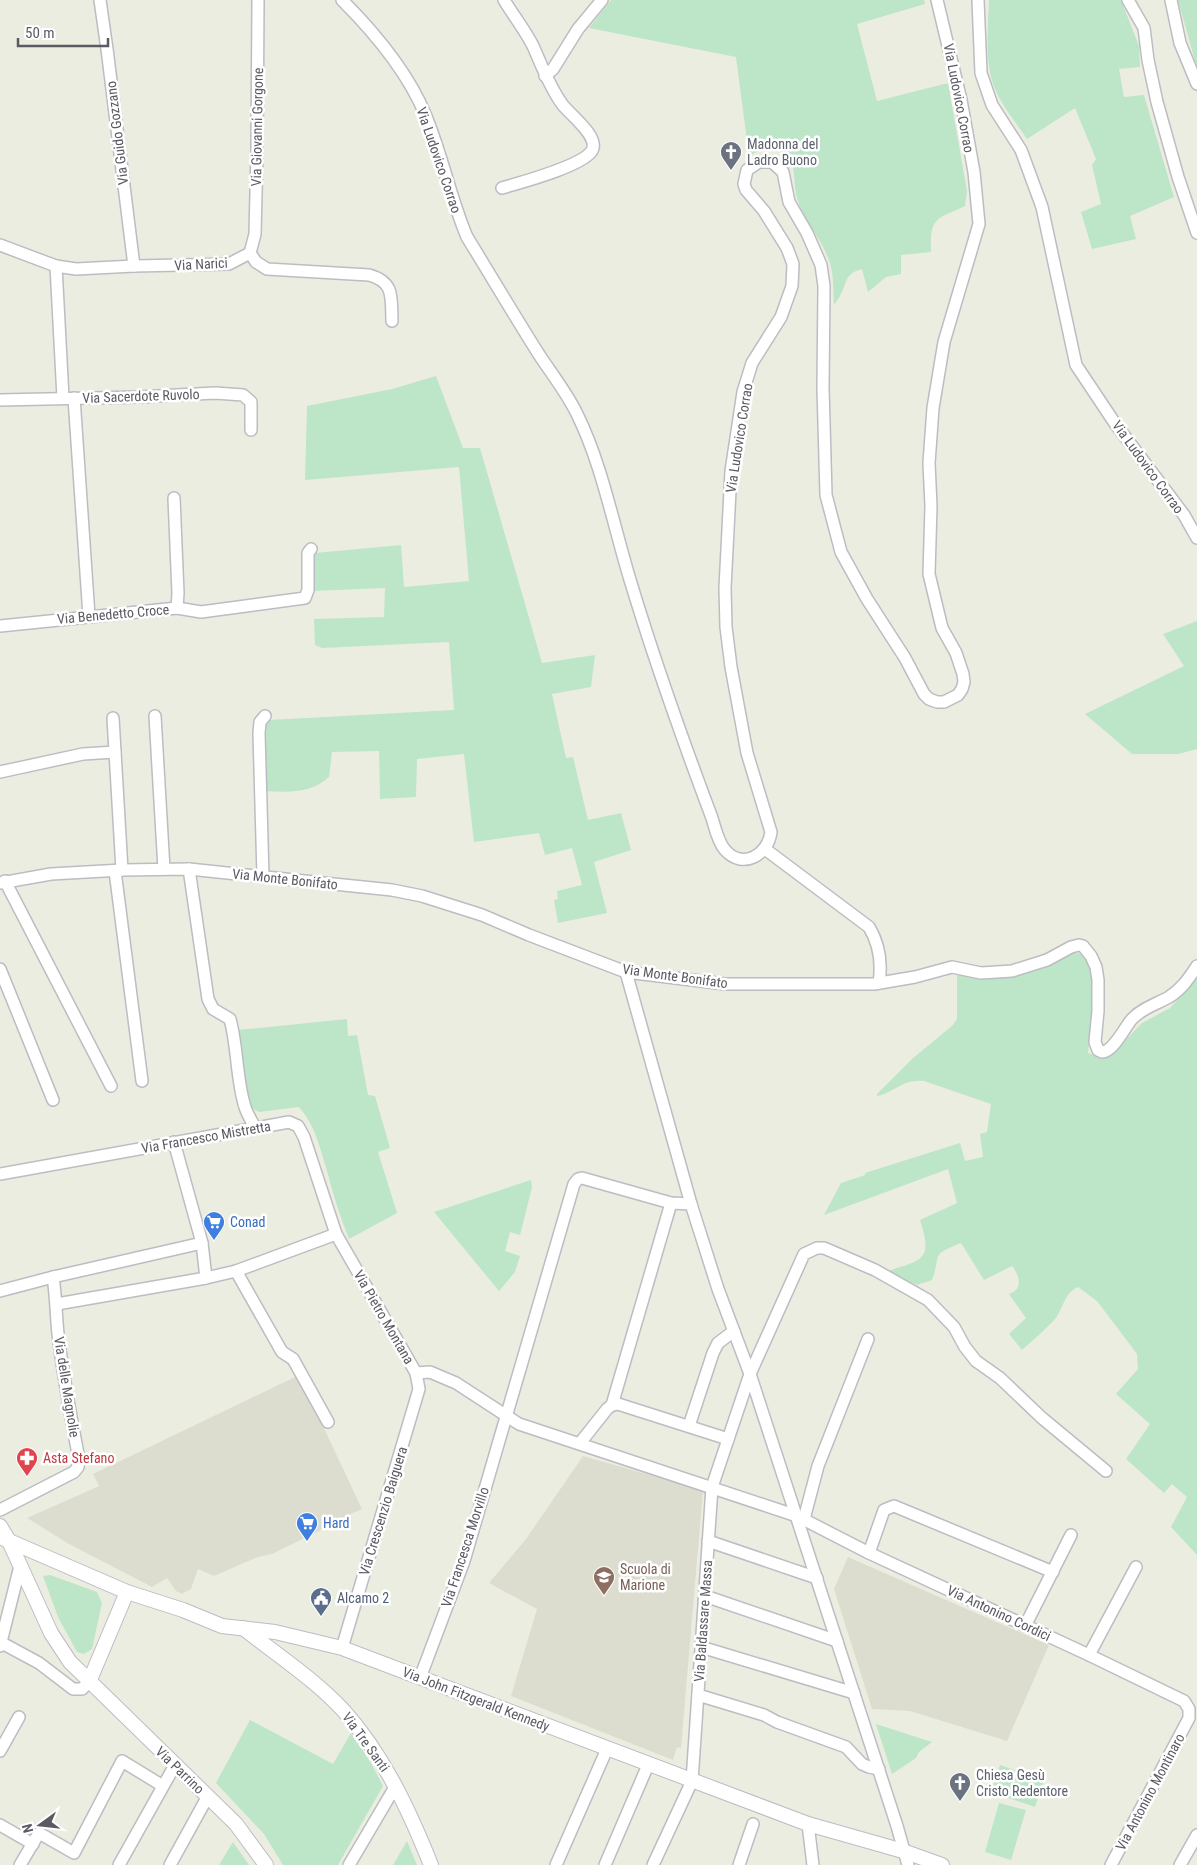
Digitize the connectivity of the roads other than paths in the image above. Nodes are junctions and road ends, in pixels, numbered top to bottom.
1 (100, 0) edge
2 (258, 0) edge
3 (342, 0) edge
4 (504, 0) edge
5 (602, 0) edge
6 (937, 0) edge
7 (978, 0) edge
8 (1128, 0) edge
9 (1171, 0) edge
10 (545, 76) junction
11 (1197, 84) edge
12 (502, 188) dead end
13 (1197, 233) edge
14 (0, 245) edge
15 (250, 253) junction
16 (56, 266) junction
17 (134, 266) junction
18 (392, 321) dead end
19 (69, 398) junction
20 (0, 400) edge
21 (251, 430) dead end
22 (174, 498) dead end
23 (1197, 538) edge
24 (311, 549) dead end
25 (177, 608) junction
26 (89, 616) junction
27 (0, 619) edge
28 (0, 626) edge
29 (155, 716) dead end
30 (265, 716) dead end
31 (113, 718) dead end
32 (116, 752) junction
33 (0, 772) edge
34 (765, 849) junction
35 (164, 869) junction
36 (188, 869) junction
37 (119, 870) junction
38 (263, 876) junction
39 (3, 882) edge
40 (1197, 966) edge
41 (0, 970) edge
42 (626, 972) junction
43 (879, 983) junction
44 (142, 1081) dead end
45 (111, 1086) dead end
46 (53, 1100) dead end
47 (255, 1128) junction
48 (174, 1142) junction
49 (0, 1174) edge
50 (671, 1203) junction
51 (690, 1204) junction
52 (336, 1234) junction
53 (202, 1243) junction
54 (236, 1271) junction
55 (53, 1277) junction
56 (206, 1278) junction
57 (0, 1291) edge
58 (57, 1304) junction
59 (734, 1331) junction
60 (868, 1339) dead end
61 (416, 1373) junction
62 (750, 1374) junction
63 (612, 1405) junction
64 (505, 1414) junction
65 (328, 1422) dead end
66 (689, 1426) junction
67 (728, 1439) junction
68 (580, 1443) junction
69 (1106, 1471) dead end
70 (712, 1487) junction
71 (0, 1510) edge
72 (801, 1517) junction
73 (0, 1526) edge
74 (1072, 1535) dead end
75 (5, 1539) edge
76 (708, 1541) junction
77 (869, 1553) junction
78 (20, 1566) junction
79 (1136, 1567) dead end
80 (1052, 1572) junction
81 (817, 1578) junction
82 (127, 1592) junction
83 (705, 1596) junction
84 (1025, 1626) junction
85 (242, 1627) junction
86 (837, 1641) junction
87 (1, 1644) edge
88 (701, 1647) junction
89 (342, 1648) junction
90 (1089, 1655) junction
91 (420, 1678) junction
92 (89, 1682) junction
93 (854, 1693) junction
94 (698, 1695) junction
95 (20, 1717) dead end
96 (1189, 1718) joint
97 (607, 1749) junction
98 (0, 1752) edge
99 (175, 1764) junction
100 (648, 1765) junction
101 (879, 1768) junction
102 (692, 1781) junction
103 (163, 1786) junction
104 (395, 1788) junction
105 (208, 1796) junction
106 (754, 1824) dead end
107 (808, 1824) junction
108 (0, 1825) edge
109 (1197, 1836) edge
110 (32, 1844) junction
111 (903, 1851) junction
112 (266, 1864) edge
113 (20, 1865) edge
114 (120, 1865) edge
115 (170, 1865) edge
116 (349, 1865) edge
117 (431, 1865) edge
118 (556, 1865) edge
119 (605, 1865) edge
120 (653, 1865) edge
121 (739, 1865) edge
122 (813, 1865) edge
123 (908, 1865) edge
124 (942, 1865) edge
125 (1112, 1865) edge
126 (1180, 1865) edge

1 - 17 street, Via Guido Gozzano
2 - 15 street, Via Giovanni Gorgone
3 - 34 street, Via Ludovico Corrao
4 - 10 street
5 - 10 street
6 - 34 street, Via Ludovico Corrao
7 - 23 street, Via Ludovico Corrao
8 - 13 street
9 - 11 street
10 - 12 street
14 - 16 street, Via Narici
15 - 17 street, Via Narici
15 - 18 street
16 - 17 street, Via Narici
16 - 19 street
19 - 20 street, Via Sacerdote Ruvolo
19 - 21 street, Via Sacerdote Ruvolo
19 - 26 street
22 - 25 street, Via Benedetto Croce
24 - 25 street
25 - 26 street, Via Benedetto Croce
26 - 28 street, Via Benedetto Croce
27 - 28 street
29 - 35 street
30 - 38 street
31 - 32 street
32 - 33 street
32 - 37 street
34 - 43 street
35 - 36 street, Via Monte Bonifato
35 - 37 street, Via Monte Bonifato
36 - 38 street, Via Monte Bonifato
36 - 47 street
37 - 39 street, Via Monte Bonifato
37 - 44 street
38 - 42 street, Via Monte Bonifato
39 - 45 street
40 - 43 street, Via Monte Bonifato
41 - 46 street
42 - 43 street, Via Monte Bonifato
42 - 51 street
47 - 48 street, Via Francesco Mistretta
47 - 52 street, Via Francesco Mistretta
48 - 49 street, Via Francesco Mistretta
48 - 53 street
50 - 51 street
50 - 63 street
50 - 64 street, Via Francesca Morvillo
51 - 59 street
52 - 54 street
52 - 61 street, Via Pietro Montana
53 - 55 street
53 - 56 street
54 - 56 street
54 - 65 street
55 - 57 street
55 - 58 street, Via delle Magnolie
56 - 58 street
58 - 71 street, Via delle Magnolie
59 - 62 street
59 - 66 street
60 - 72 street
61 - 64 street, Via Pietro Montana
61 - 89 street, Via Crescenzio Baiguera
62 - 67 street, Via Baldassare Massa
62 - 69 street, Via Baldassare Massa
62 - 72 street
63 - 66 street
63 - 68 street
64 - 68 street, Via Pietro Montana
64 - 91 street, Via Francesca Morvillo
66 - 67 street
67 - 70 street, Via Baldassare Massa
68 - 70 street, Via Pietro Montana
70 - 72 street, Via Pietro Montana
70 - 76 street, Via Baldassare Massa
72 - 77 street, Via Antonino Cordici
72 - 81 street
73 - 75 street
74 - 80 street
75 - 78 street, Via Parrino
75 - 82 street, Via John Fitzgerald Kennedy
76 - 81 street
76 - 83 street, Via Baldassare Massa
77 - 80 street
77 - 84 street, Via Antonino Cordici
78 - 87 street
78 - 92 street, Via Parrino
79 - 90 street
80 - 84 street
81 - 86 street
82 - 85 street, Via John Fitzgerald Kennedy
82 - 92 street
83 - 86 street
83 - 88 street, Via Baldassare Massa
84 - 90 street, Via Antonino Cordici
85 - 89 street, Via John Fitzgerald Kennedy
85 - 104 street, Via Tre Santi
86 - 93 street
87 - 92 street
88 - 93 street
88 - 94 street, Via Baldassare Massa
89 - 91 street, Via John Fitzgerald Kennedy
90 - 96 street, Via Antonino Cordici
91 - 97 street, Via John Fitzgerald Kennedy
92 - 99 street, Via Parrino
93 - 101 street
94 - 101 street
94 - 102 street, Via Baldassare Massa
95 - 98 street
96 - 125 street, Via Antonino Montinaro
97 - 100 street, Via John Fitzgerald Kennedy
97 - 118 street
99 - 103 street
99 - 105 street, Via Parrino
100 - 102 street, Via John Fitzgerald Kennedy
100 - 119 street
101 - 111 street
102 - 107 street, Via John Fitzgerald Kennedy
102 - 120 street, Via Baldassare Massa
103 - 110 street
103 - 114 street
104 - 116 street
104 - 117 street, Via Tre Santi
105 - 112 street, Via Parrino
105 - 115 street
106 - 121 street
107 - 111 street, Via John Fitzgerald Kennedy
107 - 122 street
108 - 110 street
109 - 126 street
110 - 113 street
111 - 123 street
111 - 124 street, Via John Fitzgerald Kennedy

